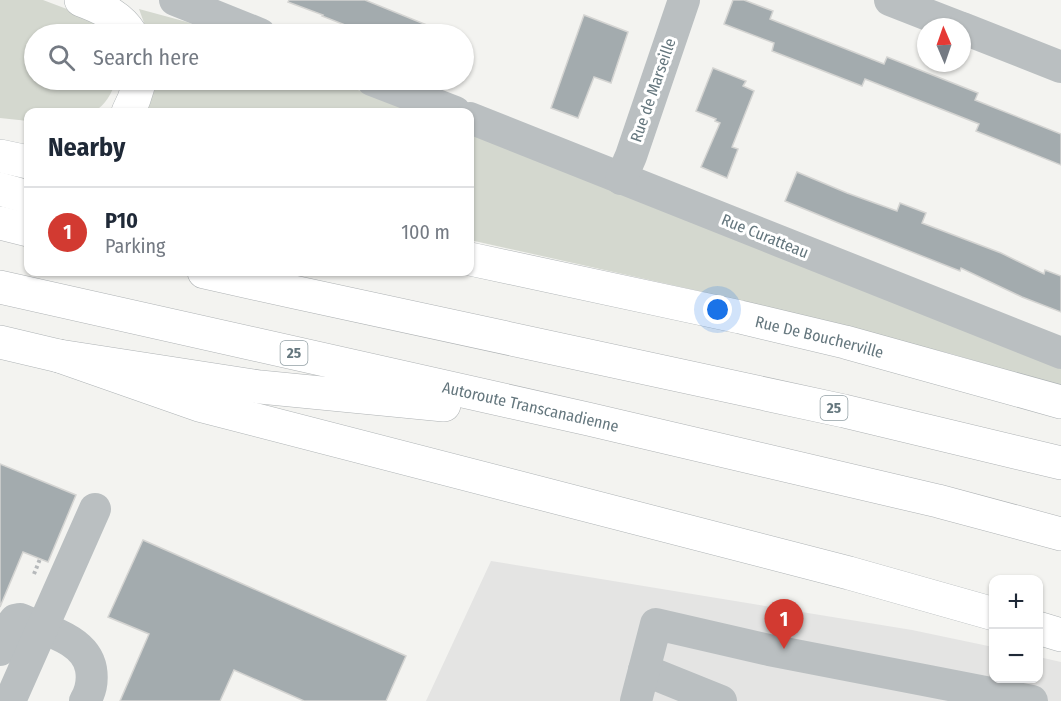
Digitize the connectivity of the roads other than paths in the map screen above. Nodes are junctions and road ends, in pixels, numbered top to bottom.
1 (81, 0) edge
2 (175, 0) edge
3 (684, 0) edge
4 (890, 0) edge
5 (927, 7) edge
6 (944, 18) edge
7 (124, 24) edge
8 (235, 24) edge
9 (971, 32) edge
10 (1061, 67) edge
11 (137, 90) edge
12 (398, 90) edge
13 (130, 108) edge
14 (445, 108) edge
15 (474, 120) edge
16 (621, 179) junction
17 (0, 189) edge
18 (24, 196) edge
19 (0, 223) edge
20 (24, 229) edge
21 (474, 260) edge
22 (222, 276) edge
23 (249, 276) edge
24 (0, 287) edge
25 (294, 292) junction
26 (0, 342) edge
27 (1061, 353) edge
28 (59, 356) junction
29 (1061, 402) edge
30 (588, 419) junction
31 (1061, 463) edge
32 (95, 509) dead end
33 (1061, 534) edge
34 (989, 613) edge
35 (42, 629) junction
36 (1041, 629) edge
37 (1061, 635) edge
38 (0, 650) edge
39 (644, 670) junction
40 (919, 690) edge
41 (10, 701) edge
42 (85, 701) edge
43 (636, 701) edge
44 (721, 701) edge
45 (1032, 701) edge

1 - 7 main road
2 - 8 street
3 - 16 street, Rue de Marseille
4 - 5 street
5 - 6 street
9 - 10 street
11 - 13 main road
12 - 14 street
15 - 16 street, Rue Curatteau
16 - 27 street, Rue Curatteau
17 - 18 main road
19 - 20 main road
21 - 29 main road, Rue De Boucherville
22 - 25 main road, 25
23 - 25 main road
24 - 30 main road, Autoroute Transcanadienne / 25
25 - 31 main road, 25
26 - 28 main road
28 - 30 main road
28 - 34 main road
30 - 33 main road, Autoroute Transcanadienne / 25
32 - 35 street
35 - 38 street
35 - 41 street
35 - 42 street
36 - 37 main road
39 - 40 street
39 - 43 street
39 - 44 street
40 - 45 street

